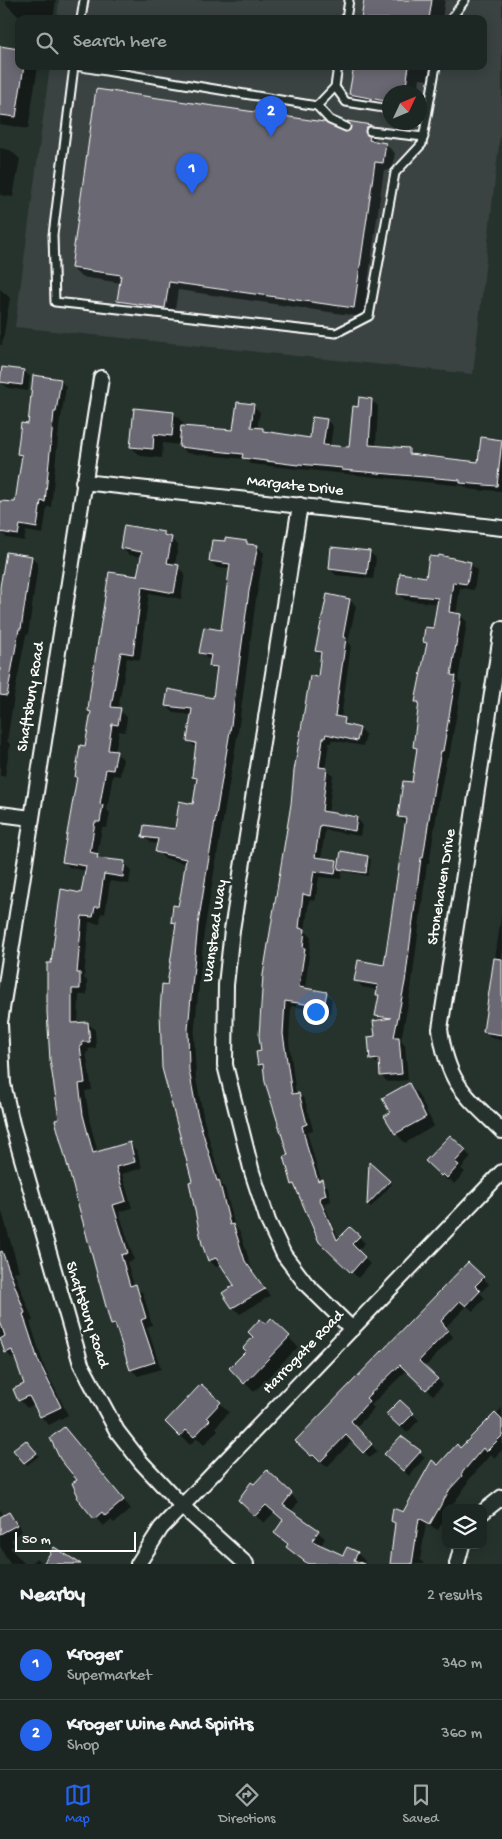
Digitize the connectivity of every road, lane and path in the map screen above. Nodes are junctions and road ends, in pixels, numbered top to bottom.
1 (84, 0) edge
2 (349, 0) edge
3 (465, 0) edge
4 (82, 15) edge
5 (347, 15) edge
6 (454, 15) edge
7 (74, 70) edge
8 (99, 70) edge
9 (337, 70) edge
10 (435, 70) edge
11 (335, 87) junction
12 (317, 106) junction
13 (382, 108) edge
14 (428, 116) joint
15 (346, 127) dead end
16 (370, 131) dead end
17 (424, 137) junction
18 (101, 378) dead end
19 (83, 482) junction
20 (300, 505) junction
21 (502, 528) edge
22 (502, 629) edge
23 (0, 814) edge
24 (31, 818) junction
25 (0, 1023) edge
26 (502, 1131) edge
27 (502, 1172) edge
28 (352, 1329) junction
29 (502, 1497) edge
30 (182, 1506) junction
31 (487, 1509) edge
32 (461, 1549) edge
33 (138, 1564) edge
34 (246, 1564) edge
35 (457, 1564) edge

1 - 4 lane
2 - 5 lane
3 - 6 lane
7 - 17 lane
8 - 12 lane
9 - 11 lane
10 - 14 lane
11 - 12 lane
11 - 13 lane
12 - 15 lane
14 - 17 lane
16 - 17 lane
18 - 19 street, Shaftsbury Road
19 - 20 street, Margate Drive
19 - 24 street, Shaftsbury Road
20 - 21 street, Margate Drive
20 - 28 street, Wanstead Way
22 - 26 street, Stonehaven Drive
23 - 24 street
24 - 25 street, Shaftsbury Road
25 - 30 street, Shaftsbury Road
27 - 28 street, Harrogate Road
28 - 30 street, Harrogate Road
29 - 31 street
30 - 33 street, Harrogate Road
30 - 34 street, Shaftsbury Road
32 - 35 street

